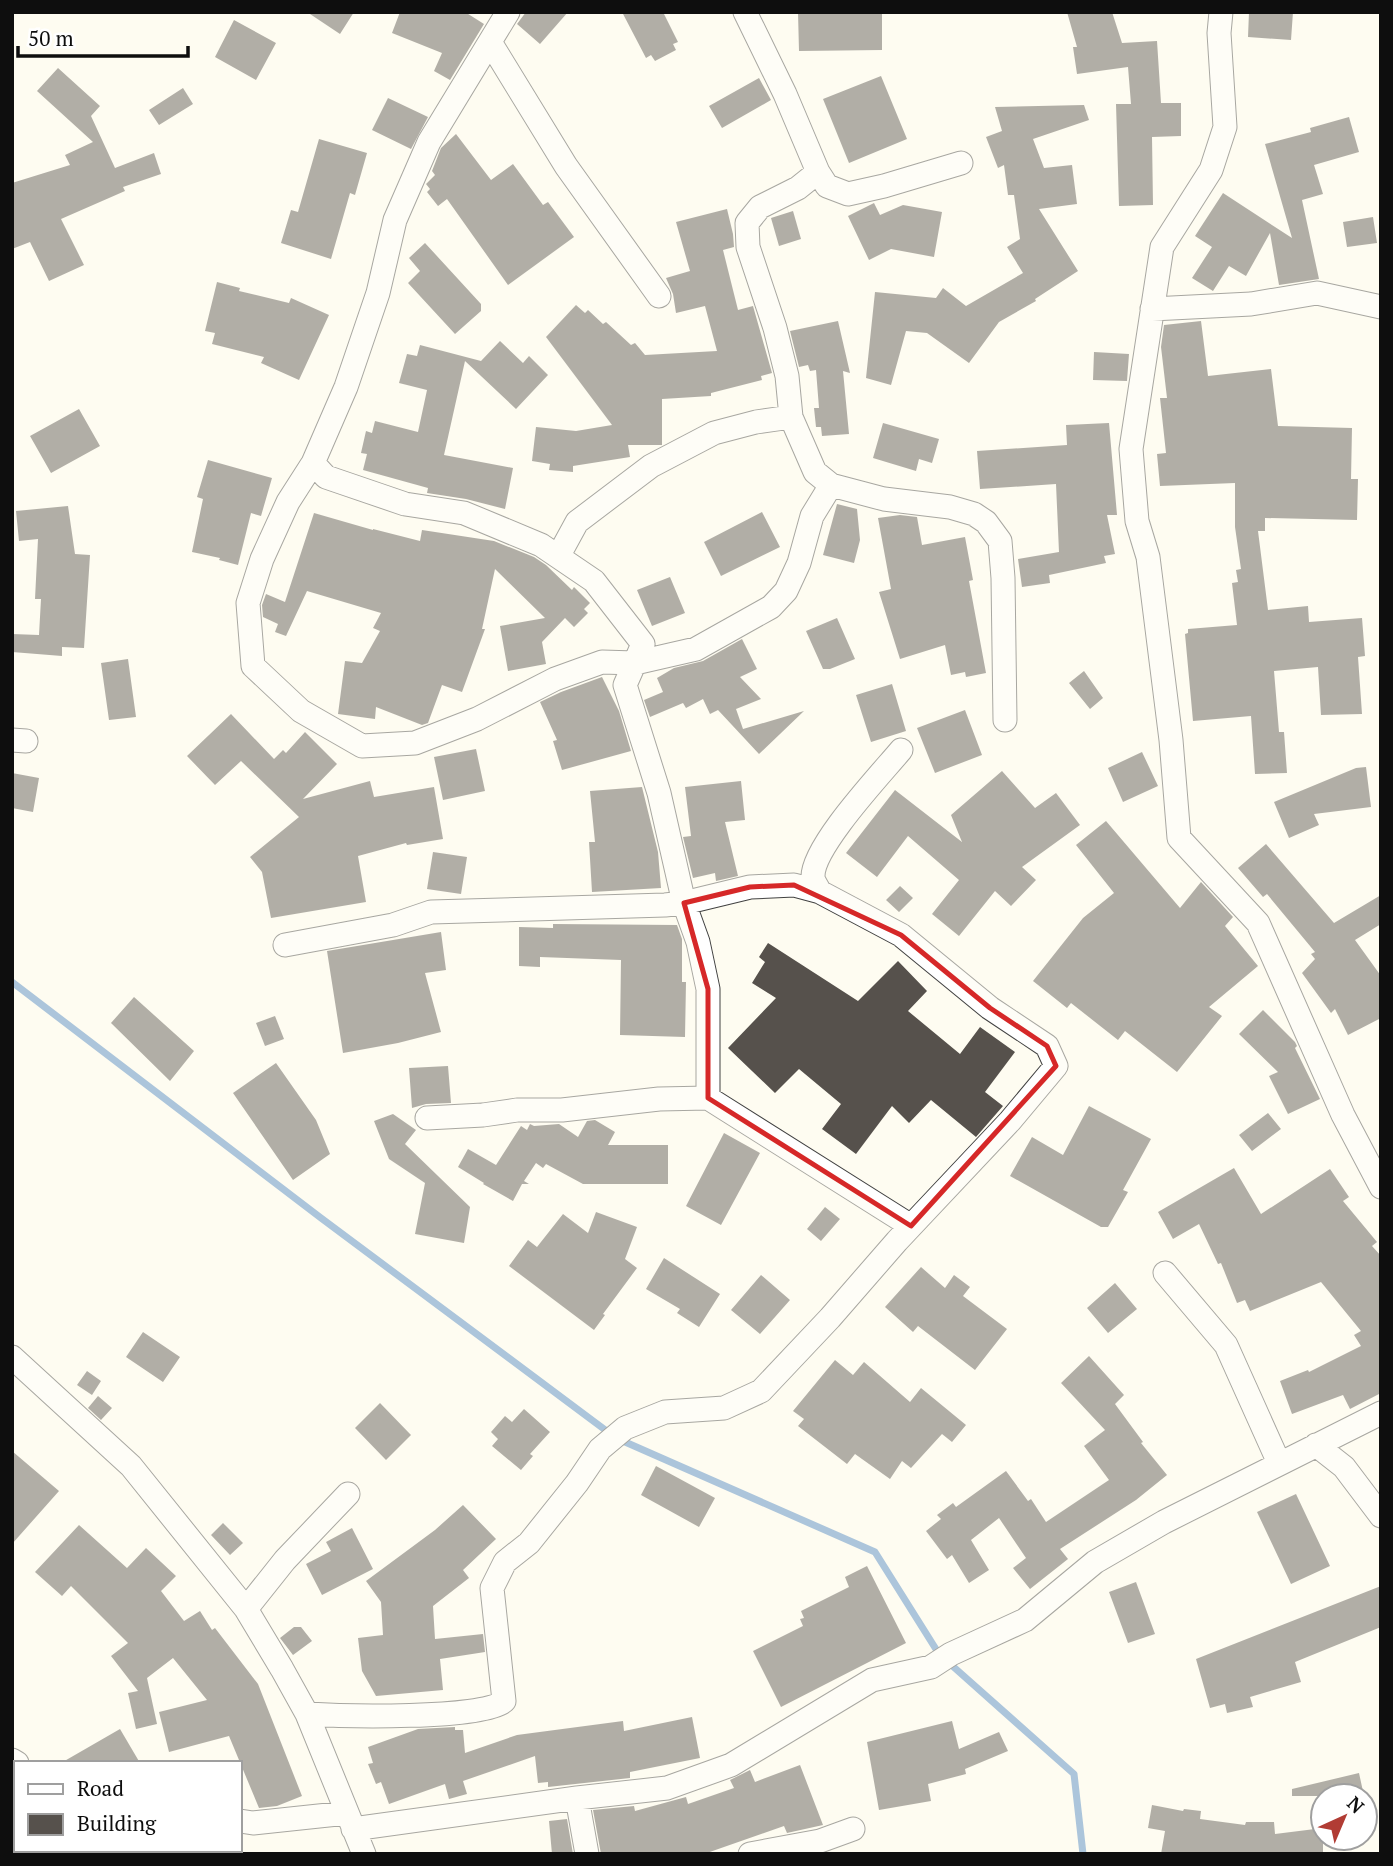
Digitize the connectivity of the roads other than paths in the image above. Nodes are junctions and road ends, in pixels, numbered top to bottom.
1 (508, 12) edge
2 (744, 12) edge
3 (1221, 12) edge
4 (490, 42) junction
5 (961, 163) dead end
6 (818, 172) junction
7 (659, 296) dead end
8 (1381, 307) edge
9 (1152, 309) junction
10 (792, 417) junction
11 (313, 463) junction
12 (831, 485) junction
13 (559, 555) junction
14 (635, 663) junction
15 (1005, 720) dead end
16 (901, 750) dead end
17 (820, 892) junction
18 (684, 904) junction
19 (285, 945) dead end
20 (708, 1098) junction
21 (427, 1118) dead end
22 (1381, 1187) edge
23 (911, 1226) junction
24 (1166, 1273) dead end
25 (12, 1357) edge
26 (1381, 1413) edge
27 (1316, 1445) junction
28 (1279, 1464) junction
29 (348, 1494) dead end
30 (1381, 1516) edge
31 (246, 1609) junction
32 (307, 1714) junction
33 (577, 1798) junction
34 (242, 1821) edge
35 (350, 1821) junction
36 (853, 1829) dead end
37 (364, 1854) edge
38 (587, 1854) edge
39 (750, 1854) edge

1 - 4 street
2 - 6 street
3 - 9 street
4 - 7 street
4 - 11 street
5 - 6 street
6 - 10 street
8 - 9 street
9 - 22 street
10 - 12 street
10 - 13 street
11 - 13 street
11 - 14 street
12 - 14 street
12 - 15 street
13 - 14 street
14 - 18 street
16 - 17 street
17 - 18 street
17 - 23 street
18 - 19 street
18 - 20 street
20 - 21 street
20 - 23 street
23 - 32 street
24 - 28 street
25 - 31 street
26 - 27 street
27 - 28 street
27 - 30 street
28 - 33 street
29 - 31 street
31 - 32 street
32 - 35 street
33 - 35 street
33 - 38 street
34 - 35 street
35 - 37 street
36 - 39 street

